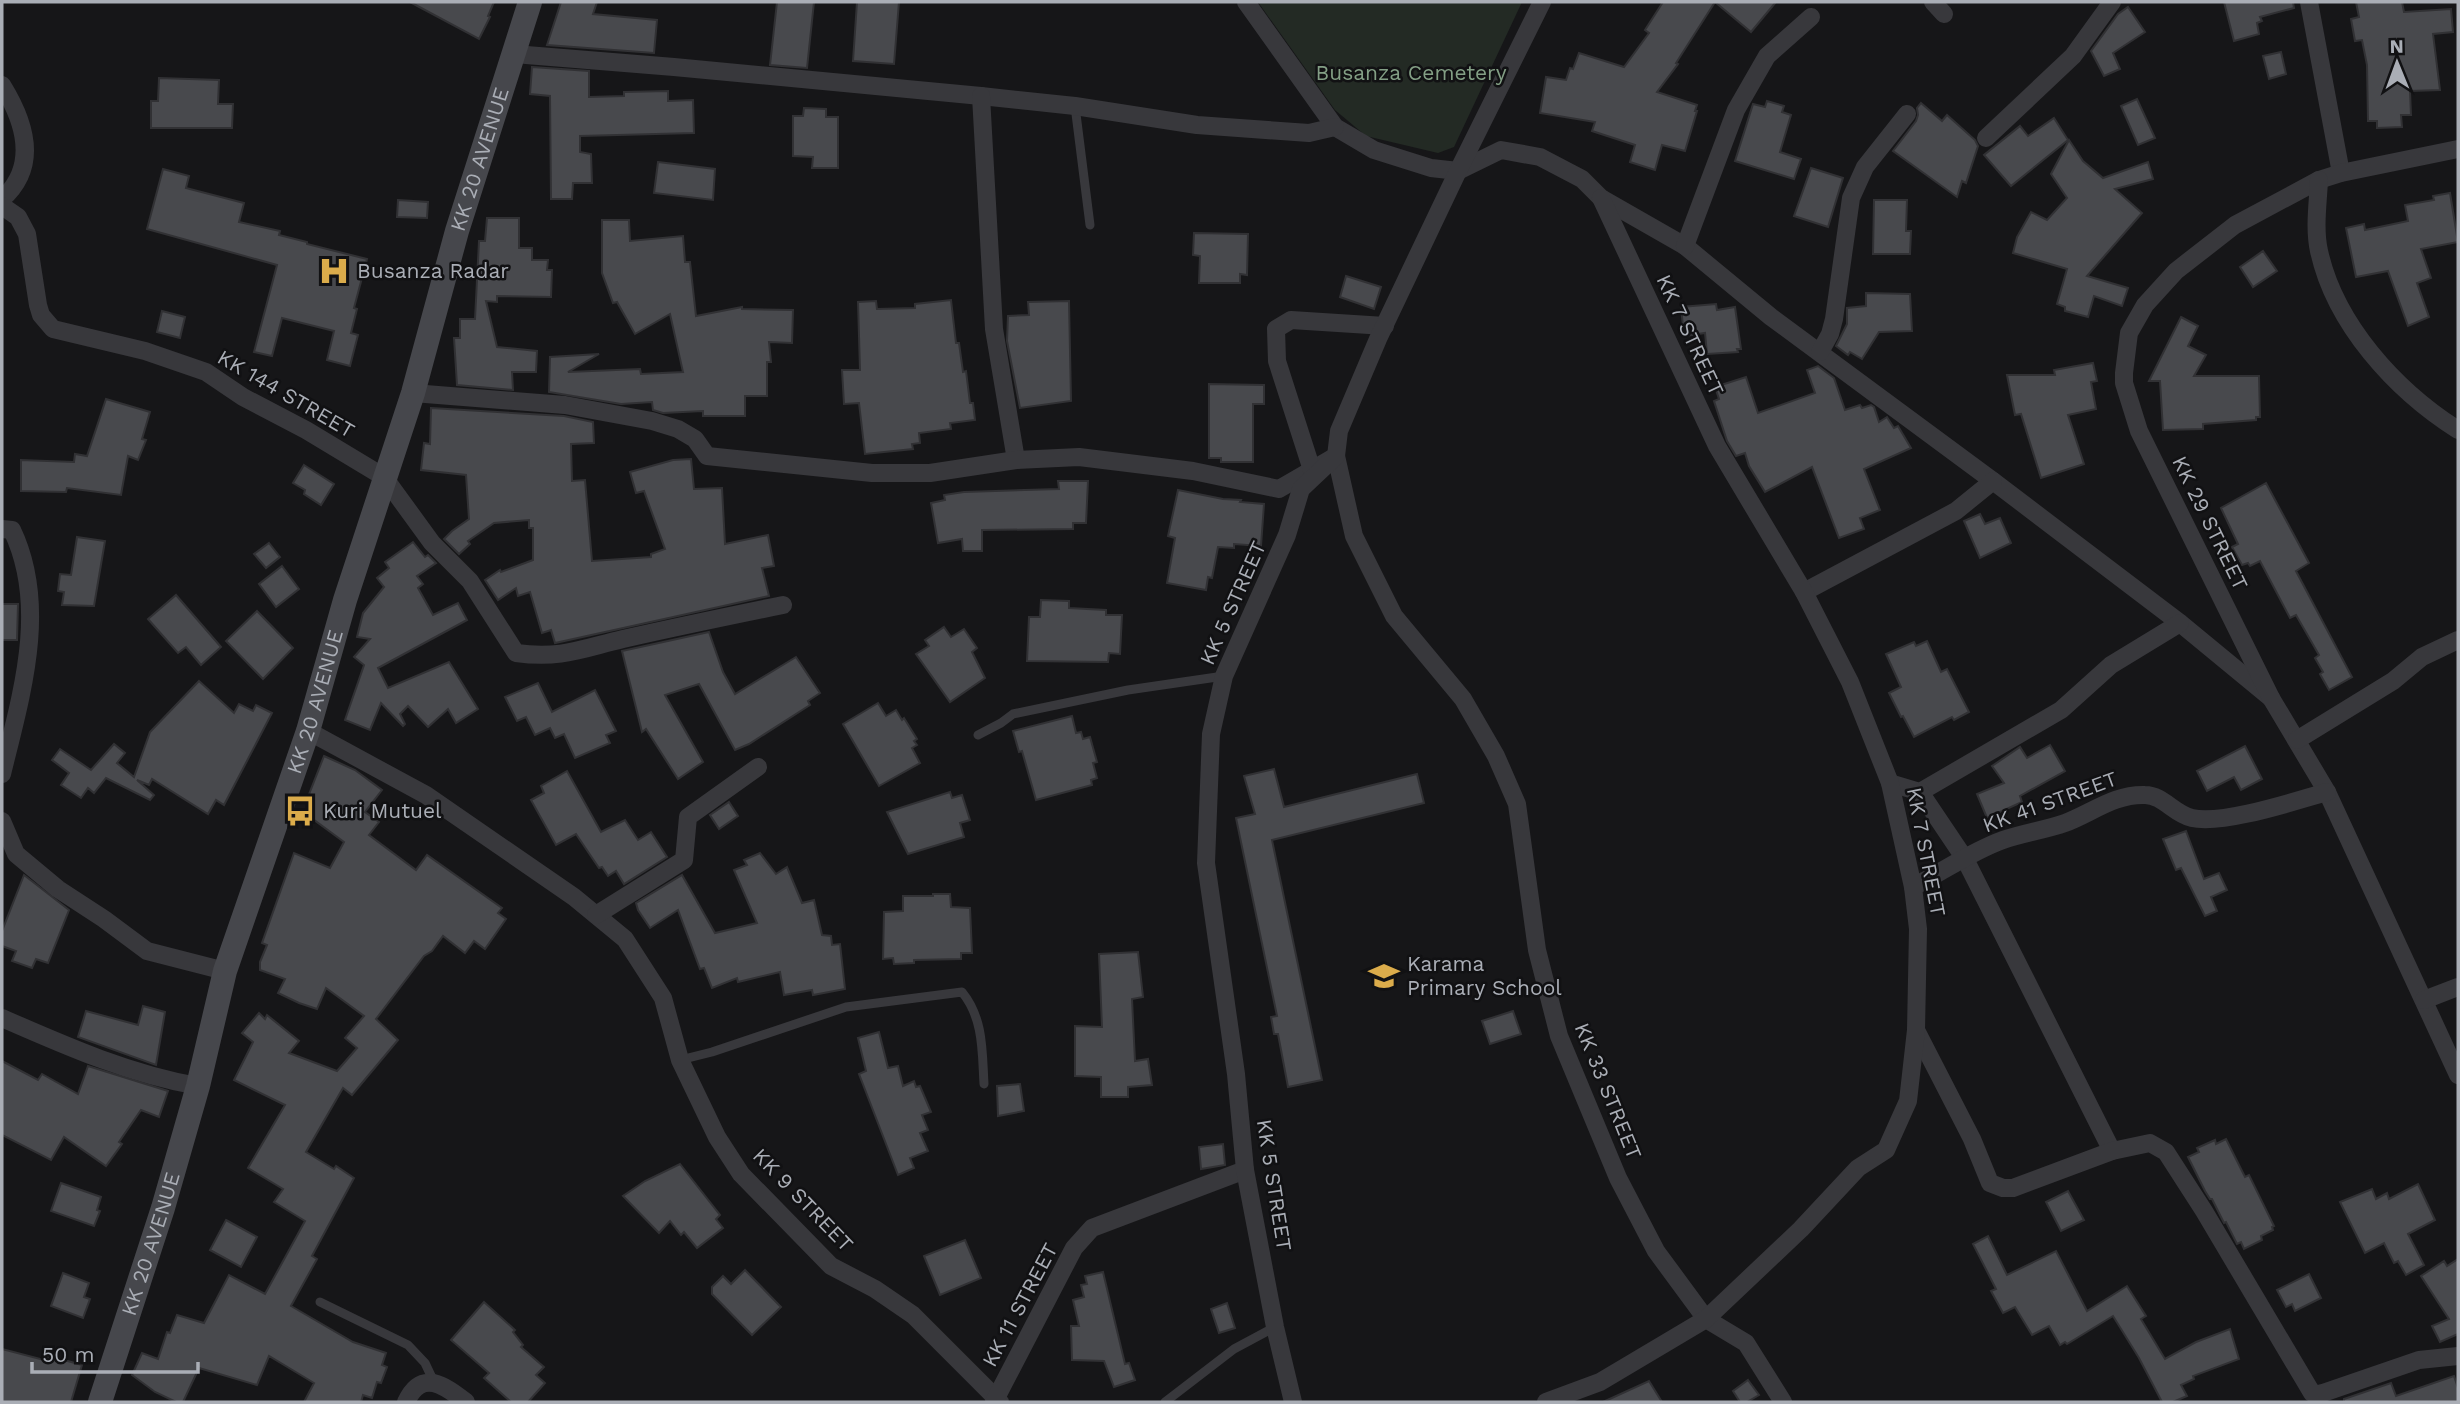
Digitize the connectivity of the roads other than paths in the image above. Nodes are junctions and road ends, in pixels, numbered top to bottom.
1 (530, 2) edge
2 (1245, 2) edge
3 (1542, 2) edge
4 (2112, 2) edge
5 (2309, 2) edge
6 (1811, 17) dead end
7 (514, 54) junction
8 (2, 85) edge
9 (981, 96) junction
10 (1075, 106) junction
11 (1907, 114) dead end
12 (1335, 127) junction
13 (1986, 138) dead end
14 (2458, 149) edge
15 (1458, 171) junction
16 (2341, 173) junction
17 (2319, 180) junction
18 (1601, 198) junction
19 (2, 199) edge
20 (2, 206) edge
21 (1090, 225) dead end
22 (1685, 246) junction
23 (1385, 326) junction
24 (1820, 352) junction
25 (413, 393) junction
26 (2458, 430) edge
27 (1336, 456) junction
28 (1016, 460) junction
29 (1312, 470) junction
30 (384, 477) junction
31 (1993, 481) junction
32 (2, 529) edge
33 (1804, 592) junction
34 (783, 605) dead end
35 (2180, 624) junction
36 (2458, 640) edge
37 (1224, 676) junction
38 (2271, 698) junction
39 (308, 731) junction
40 (978, 735) dead end
41 (2297, 740) junction
42 (758, 767) dead end
43 (2, 774) edge
44 (1890, 783) junction
45 (1920, 792) junction
46 (2327, 792) junction
47 (2, 821) edge
48 (1965, 859) junction
49 (1913, 887) junction
50 (596, 915) junction
51 (225, 971) junction
52 (2458, 987) edge
53 (2424, 1000) junction
54 (2, 1018) edge
55 (1916, 1030) junction
56 (680, 1060) junction
57 (2458, 1075) edge
58 (984, 1084) dead end
59 (198, 1086) junction
60 (2112, 1151) junction
61 (1245, 1170) junction
62 (320, 1302) dead end
63 (1706, 1319) junction
64 (1275, 1327) junction
65 (2458, 1356) edge
66 (434, 1382) junction
67 (997, 1401) edge
68 (100, 1402) edge
69 (406, 1402) edge
70 (466, 1402) edge
71 (1165, 1402) edge
72 (1293, 1402) edge
73 (1546, 1402) edge
74 (1783, 1402) edge

1 - 7 main road, KK 20 AVENUE
2 - 12 street
3 - 15 street
4 - 13 street
5 - 16 street
6 - 22 street
7 - 9 street
7 - 25 main road, KK 20 AVENUE
8 - 19 street
9 - 10 street
9 - 28 street
10 - 12 street
10 - 21 lane
11 - 24 street
12 - 15 street
14 - 16 street, KK 29 STREET
15 - 18 street, KK 7 STREET
15 - 23 street
16 - 17 street, KK 29 STREET
17 - 26 street
17 - 38 street, KK 29 STREET
18 - 22 street, KK 7 STREET
18 - 33 street, KK 7 STREET
20 - 30 street, KK 144 STREET
22 - 24 street, KK 7 STREET
23 - 27 street
23 - 29 street
24 - 31 street, KK 7 STREET
25 - 28 street
25 - 30 main road, KK 20 AVENUE
27 - 29 street
27 - 37 street, KK 5 STREET
27 - 63 street, KK 33 STREET
28 - 29 street
30 - 34 street
30 - 39 main road, KK 20 AVENUE
31 - 33 street
31 - 35 street, KK 7 STREET
32 - 43 street
33 - 44 street, KK 7 STREET
35 - 38 street, KK 7 STREET
35 - 45 street
36 - 41 street
37 - 40 lane
37 - 61 street, KK 5 STREET
38 - 41 street, KK 29 STREET
39 - 50 street, KK 9 STREET
39 - 51 main road, KK 20 AVENUE
41 - 46 street, KK 29 STREET
42 - 50 street
44 - 45 street
44 - 49 street, KK 7 STREET
45 - 48 street
46 - 48 street, KK 41 STREET
46 - 53 street, KK 29 STREET
47 - 51 street
48 - 49 street, KK 41 STREET
48 - 60 street
49 - 55 street, KK 7 STREET
50 - 56 street, KK 9 STREET
51 - 59 main road, KK 20 AVENUE
52 - 53 street
53 - 57 street, KK 29 STREET
54 - 59 street
55 - 60 street
55 - 63 street, KK 7 STREET
56 - 58 lane
56 - 67 street, KK 9 STREET
59 - 68 main road, KK 20 AVENUE
60 - 65 street
61 - 64 street, KK 5 STREET
61 - 67 street, KK 11 STREET
62 - 66 lane
63 - 73 street, KK 7 STREET
63 - 74 street, KK 33 STREET
64 - 71 lane
64 - 72 street, KK 5 STREET
66 - 69 street
66 - 70 street

